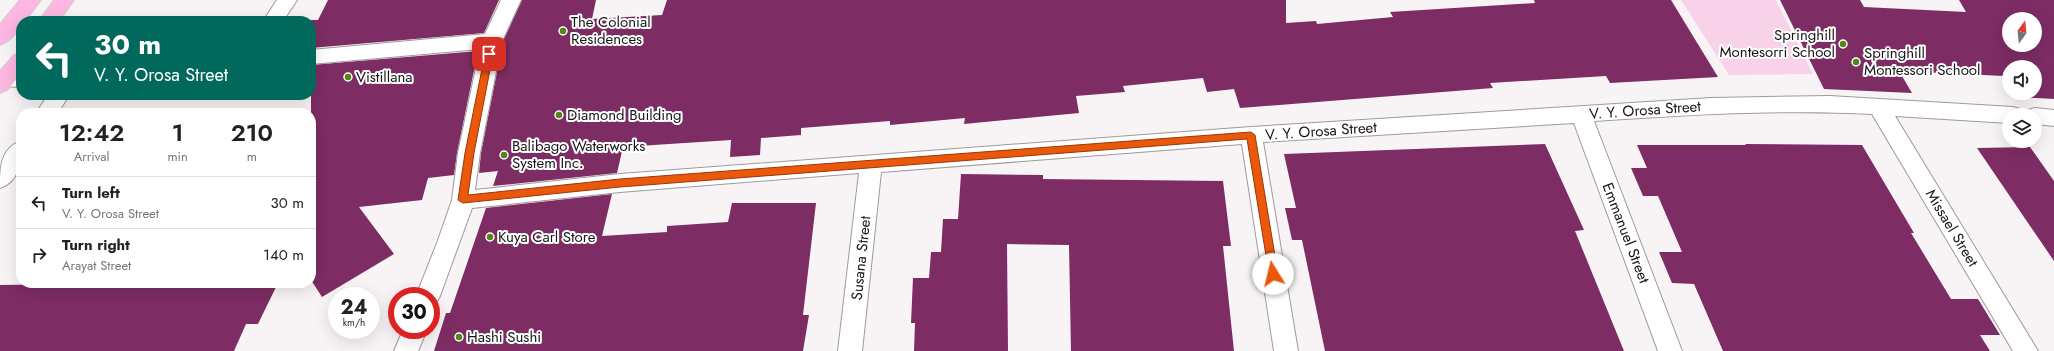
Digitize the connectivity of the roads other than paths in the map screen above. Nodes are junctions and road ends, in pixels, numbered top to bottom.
1 (31, 0) edge
2 (64, 0) edge
3 (287, 0) edge
4 (511, 0) edge
5 (18, 16) edge
6 (53, 16) edge
7 (276, 16) edge
8 (16, 18) edge
9 (0, 38) edge
10 (492, 41) junction
11 (316, 57) edge
12 (16, 69) edge
13 (9, 81) edge
14 (1878, 106) junction
15 (1581, 114) junction
16 (2002, 114) edge
17 (2042, 117) edge
18 (2054, 118) edge
19 (1251, 135) junction
20 (0, 147) edge
21 (16, 148) edge
22 (16, 155) edge
23 (870, 164) junction
24 (0, 179) edge
25 (463, 200) junction
26 (432, 287) edge
27 (411, 339) edge
28 (406, 351) edge
29 (850, 351) edge
30 (1286, 351) edge
31 (1670, 351) edge
32 (2026, 351) edge

1 - 5 highway
2 - 6 highway
3 - 7 street
4 - 10 street
8 - 9 highway
10 - 11 street
10 - 25 street
12 - 13 highway
14 - 15 street, V. Y. Orosa Street
14 - 16 street, V. Y. Orosa Street
14 - 32 street, Missael Street
15 - 19 street, V. Y. Orosa Street
15 - 31 street, Emmanuel Street
17 - 18 street
19 - 23 street, V. Y. Orosa Street
19 - 30 street
20 - 21 street
22 - 24 street
23 - 25 street, V. Y. Orosa Street
23 - 29 street, Susana Street
25 - 26 street
27 - 28 street

